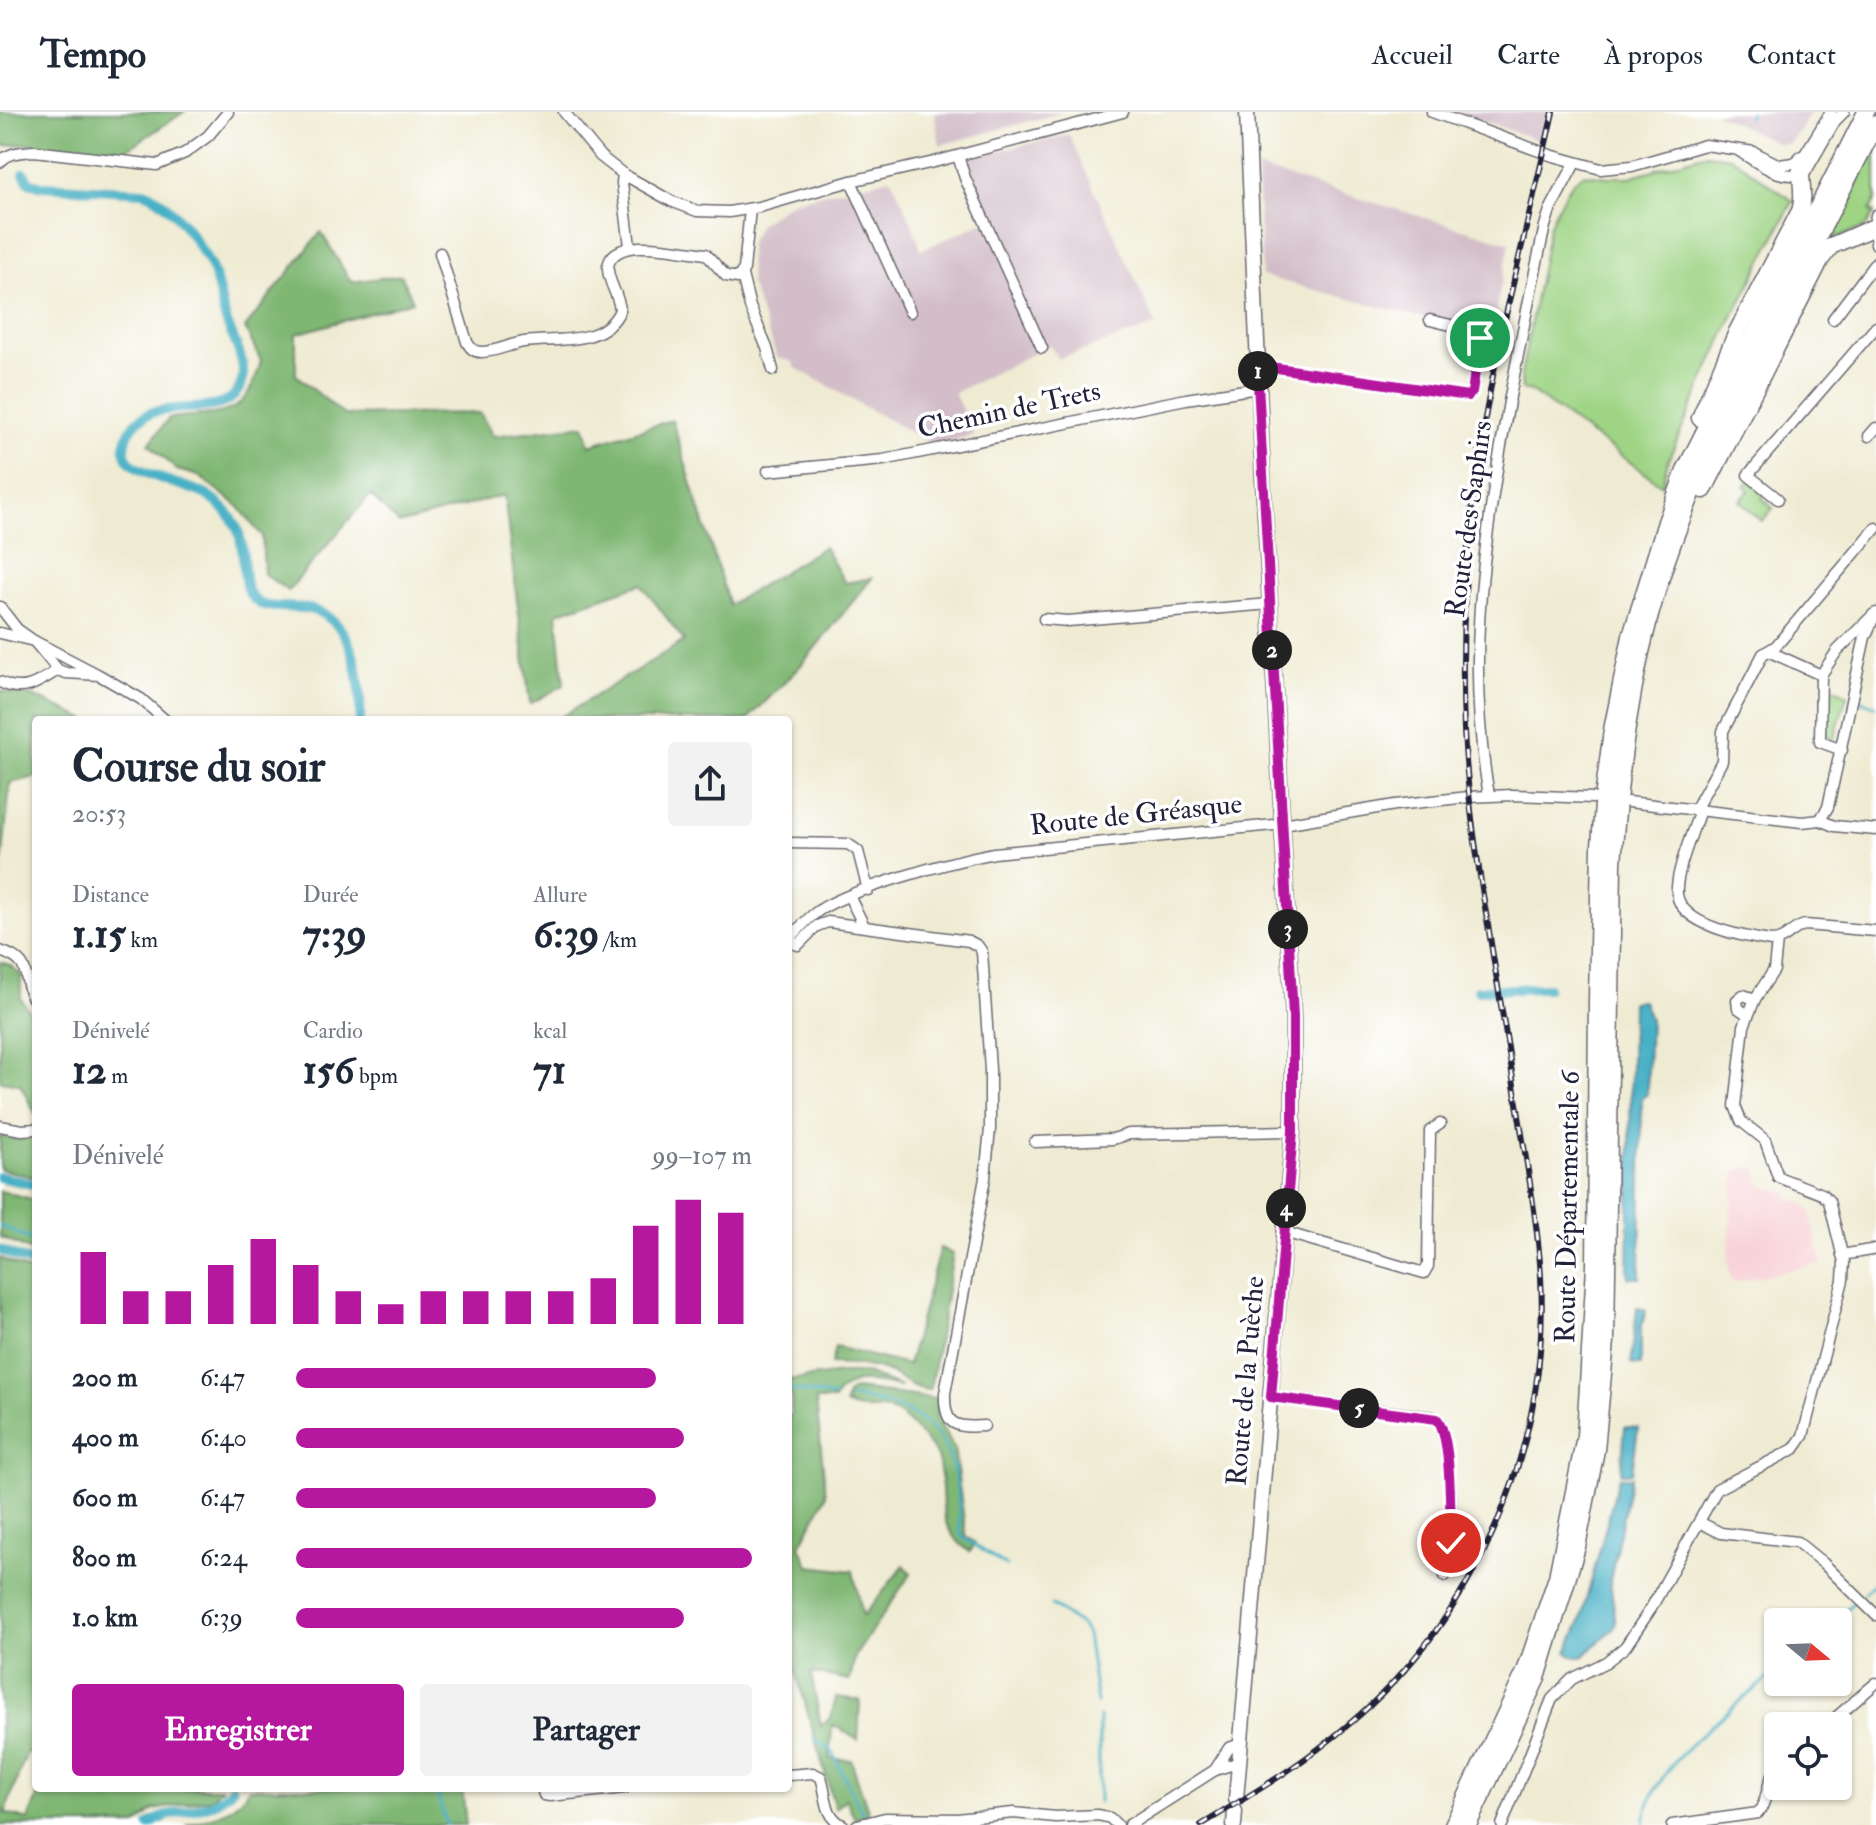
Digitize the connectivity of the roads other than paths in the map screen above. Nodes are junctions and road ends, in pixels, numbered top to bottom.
1 (228, 112) edge
2 (564, 112) edge
3 (1123, 112) edge
4 (1245, 112) edge
5 (1432, 112) edge
6 (1831, 112) edge
7 (1844, 112) edge
8 (1866, 112) edge
9 (1868, 130) edge
10 (1731, 146) junction
11 (958, 156) junction
12 (0, 162) edge
13 (1575, 163) junction
14 (1800, 167) junction
15 (623, 174) junction
16 (851, 181) junction
17 (750, 209) junction
18 (1875, 232) edge
19 (630, 246) junction
20 (440, 253) dead end
21 (1876, 262) edge
22 (742, 275) junction
23 (910, 312) dead end
24 (1833, 319) dead end
25 (1430, 320) dead end
26 (1876, 327) edge
27 (1042, 348) dead end
28 (1257, 365) junction
29 (773, 370) dead end
30 (1258, 388) junction
31 (768, 471) dead end
32 (1778, 499) dead end
33 (1876, 528) edge
34 (1654, 578) junction
35 (1270, 604) junction
36 (0, 607) edge
37 (1876, 613) edge
38 (1044, 619) dead end
39 (0, 633) edge
40 (34, 641) junction
41 (1772, 649) junction
42 (58, 670) junction
43 (99, 675) junction
44 (1821, 675) junction
45 (0, 682) edge
46 (160, 716) edge
47 (1842, 750) junction
48 (1489, 795) junction
49 (1593, 798) dead end
50 (1628, 802) dead end
51 (1698, 810) junction
52 (1820, 820) junction
53 (1283, 824) junction
54 (1876, 830) edge
55 (792, 843) edge
56 (868, 890) junction
57 (849, 896) junction
58 (864, 926) junction
59 (1876, 931) edge
60 (792, 937) edge
61 (1777, 941) junction
62 (792, 943) edge
63 (0, 951) edge
64 (32, 998) edge
65 (1755, 999) junction
66 (1748, 1015) junction
67 (1440, 1124) dead end
68 (0, 1126) edge
69 (32, 1129) edge
70 (1293, 1131) junction
71 (1035, 1142) dead end
72 (1284, 1232) junction
73 (1876, 1249) edge
74 (1842, 1255) junction
75 (1271, 1397) junction
76 (984, 1426) dead end
77 (1699, 1522) junction
78 (1445, 1576) dead end
79 (1876, 1615) edge
80 (1876, 1683) edge
81 (1842, 1712) edge
82 (1241, 1744) junction
83 (1240, 1762) junction
84 (1215, 1770) junction
85 (792, 1775) edge
86 (543, 1792) edge
87 (588, 1792) edge
88 (1765, 1800) edge
89 (1235, 1812) edge
90 (843, 1825) edge
91 (857, 1825) edge
92 (1117, 1825) edge
93 (1129, 1825) edge
94 (1453, 1825) edge
95 (1468, 1825) edge
96 (1502, 1825) edge
97 (1672, 1825) edge

1 - 12 street
2 - 15 street
3 - 11 street
4 - 28 main road, Route de la Puèche
5 - 13 street
6 - 14 street
7 - 14 street
8 - 9 highway
9 - 34 highway
10 - 13 street
10 - 14 street
10 - 14 street
11 - 16 street
11 - 27 street
13 - 48 street, Route des Saphirs
14 - 34 highway
15 - 17 street
15 - 19 street
16 - 17 street
16 - 23 street
17 - 22 street
18 - 34 highway
19 - 20 street
19 - 22 street
21 - 24 street
22 - 29 street
25 - 28 street
26 - 32 street
28 - 30 main road, Route de la Puèche
30 - 31 street, Chemin de Trets
30 - 35 main road, Route de la Puèche
33 - 41 street
34 - 94 highway, Route Départementale 6
34 - 95 highway, Route Départementale 6
35 - 38 street
35 - 53 main road, Route de la Puèche
36 - 40 street
37 - 44 street
37 - 47 street
39 - 40 street
40 - 42 street
40 - 43 street
41 - 44 street
41 - 51 street
42 - 43 street
42 - 45 street
43 - 46 street
44 - 47 street
47 - 52 street
48 - 49 street, Route de Gréasque
48 - 53 street, Route de Gréasque
50 - 51 street
51 - 52 street
51 - 61 street
52 - 54 street
53 - 56 street, Route de Gréasque
53 - 70 main road, Route de la Puèche
55 - 56 street
56 - 57 street, Route de Gréasque
57 - 58 street
57 - 60 street, Route de Gréasque
58 - 62 street
58 - 76 street
59 - 61 street
61 - 65 street
63 - 64 street
65 - 66 street
65 - 66 street
66 - 74 street
67 - 72 street
68 - 69 street
70 - 71 street
70 - 72 main road, Route de la Puèche
72 - 75 main road, Route de la Puèche
73 - 74 street
74 - 77 street
75 - 78 street
75 - 82 main road, Route de la Puèche
77 - 79 street
77 - 96 street
80 - 81 street
82 - 83 main road, Route de la Puèche
82 - 84 street
83 - 84 street
83 - 89 main road, Route de la Puèche
84 - 93 street
85 - 90 street
86 - 87 street
88 - 97 street
91 - 92 street

